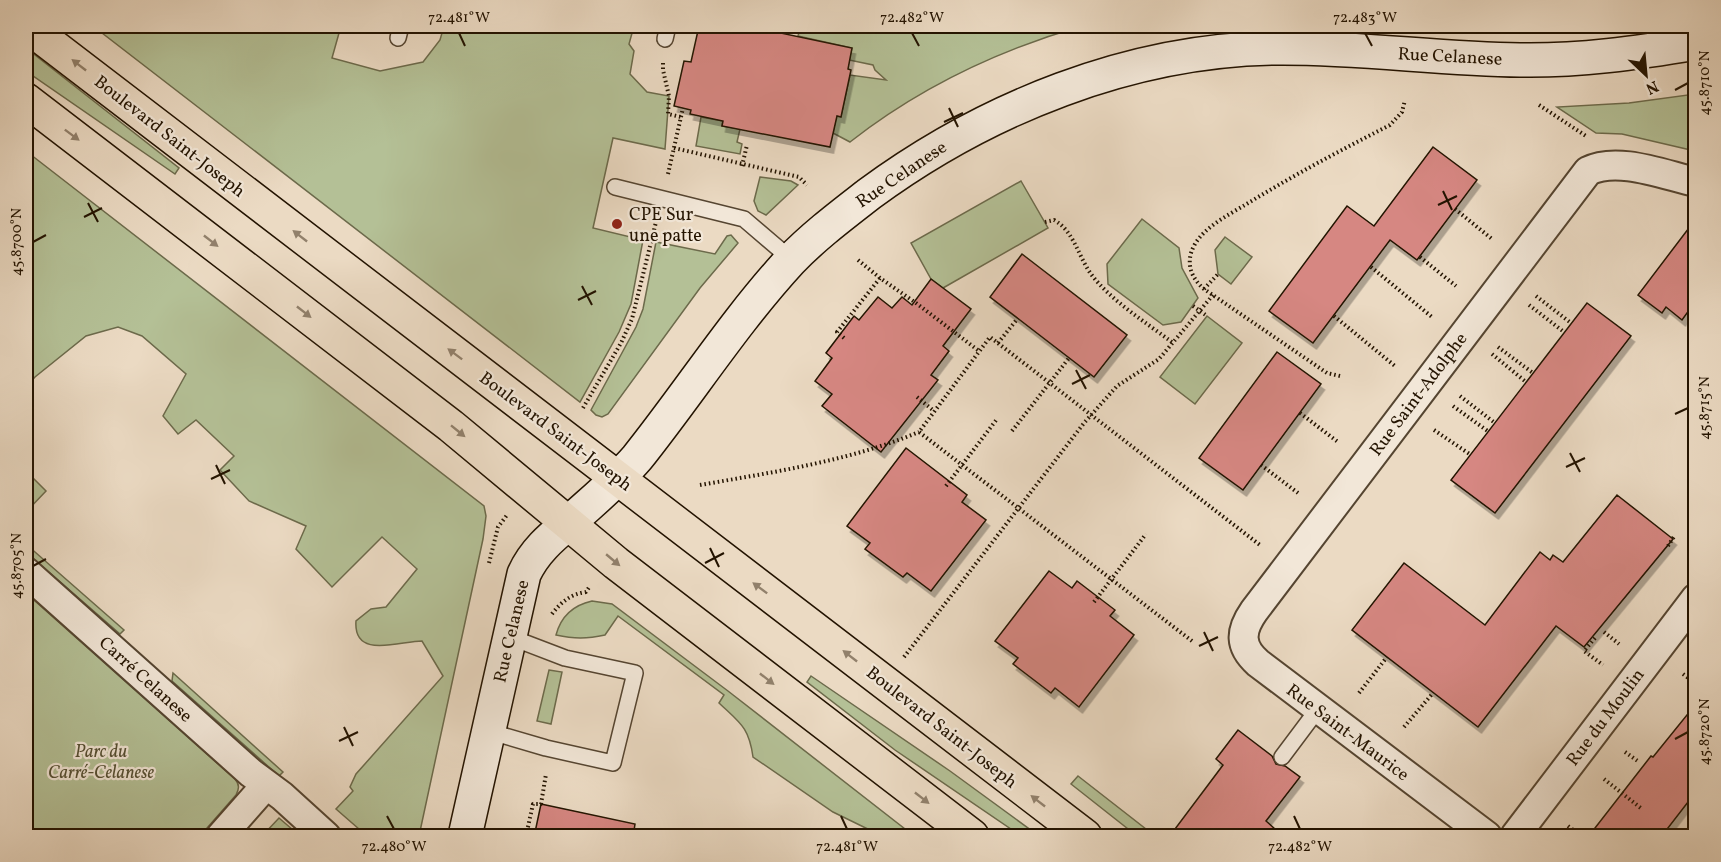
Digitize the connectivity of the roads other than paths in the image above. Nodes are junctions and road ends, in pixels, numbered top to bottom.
1 (27, 26) edge
2 (1695, 43) edge
3 (26, 100) edge
4 (1695, 182) edge
5 (615, 187) dead end
6 (792, 260) junction
7 (618, 478) junction
8 (568, 522) junction
9 (26, 572) edge
10 (1695, 598) edge
11 (1254, 611) joint
12 (510, 637) junction
13 (1318, 709) junction
14 (489, 731) junction
15 (1282, 757) dead end
16 (266, 785) junction
17 (222, 837) edge
18 (326, 837) edge
19 (465, 837) edge
20 (972, 837) edge
21 (1085, 837) edge
22 (1487, 837) edge
23 (1515, 837) edge

7 -> 1 main road, Boulevard Saint-Joseph
2 - 6 street, Rue Celanese
3 -> 8 main road
4 - 11 street, Rue Saint-Adolphe
5 - 6 lane
6 - 7 street, Rue Celanese
7 - 8 street, Rue Celanese
21 -> 7 main road, Boulevard Saint-Joseph
8 - 12 street, Rue Celanese
8 -> 20 main road
9 - 16 street, Carré Celanese
10 - 23 street, Rue du Moulin
11 - 13 street, Rue Saint-Maurice
12 - 14 street, Rue Celanese
12 - 14 lane
13 - 15 lane
13 - 22 street, Rue Saint-Maurice
14 - 19 street, Rue Celanese
16 - 17 street
16 - 18 street, Carré Celanese

